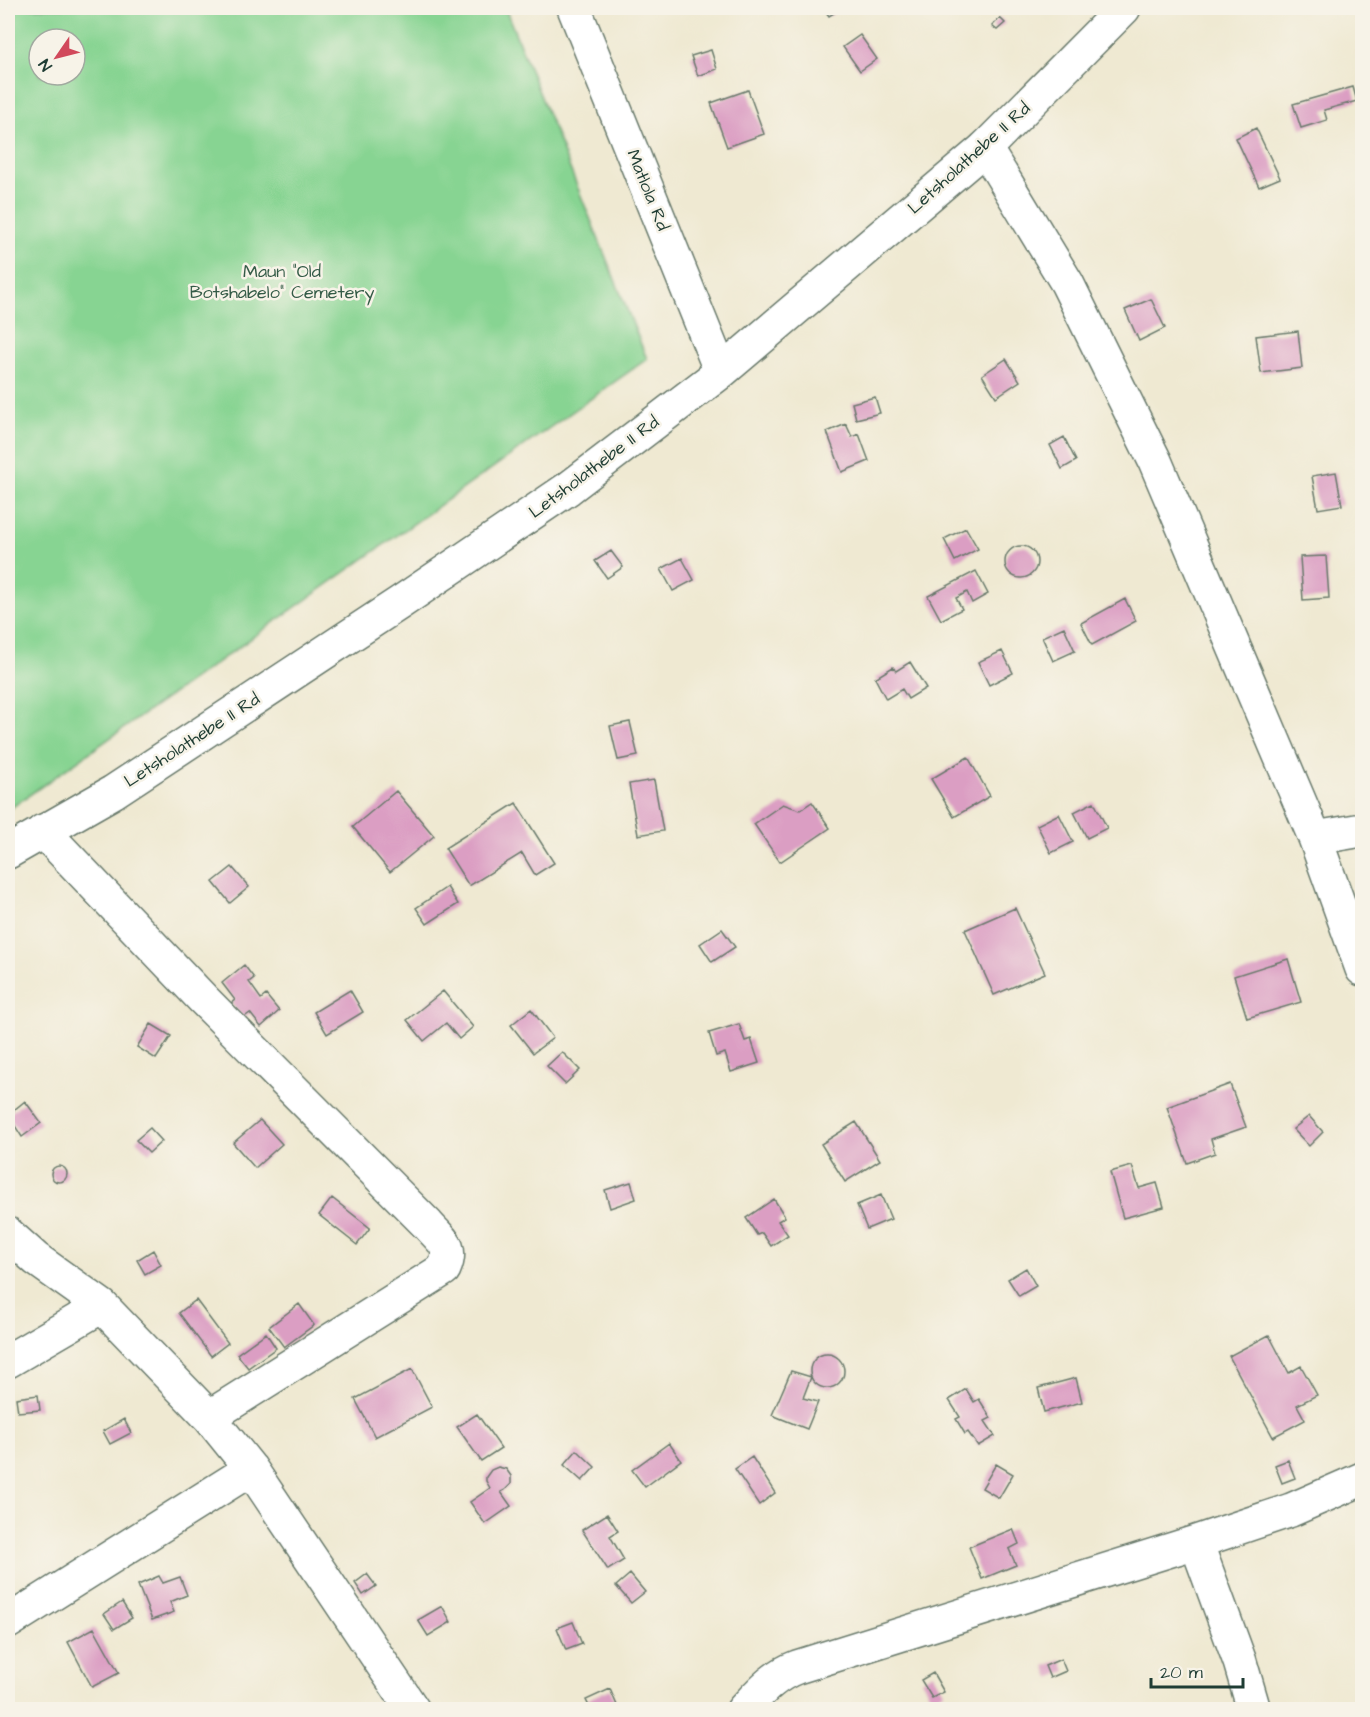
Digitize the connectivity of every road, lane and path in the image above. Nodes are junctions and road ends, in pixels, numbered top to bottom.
1 (574, 8) edge
2 (1124, 8) edge
3 (985, 148) junction
4 (721, 372) junction
5 (1362, 830) edge
6 (43, 831) junction
7 (1315, 838) junction
8 (8, 852) edge
9 (1362, 969) edge
10 (8, 1233) edge
11 (102, 1306) junction
12 (8, 1361) edge
13 (209, 1417) junction
14 (251, 1469) junction
15 (1362, 1479) edge
16 (1196, 1542) junction
17 (8, 1622) edge
18 (413, 1710) edge
19 (743, 1710) edge
20 (1254, 1710) edge

1 - 4 street, Matlola Rd
2 - 3 street, Letsholathebe II Rd
3 - 4 street, Letsholathebe II Rd
3 - 7 street
4 - 6 street, Letsholathebe II Rd
5 - 7 street
6 - 8 street, Letsholathebe II Rd
6 - 13 street
7 - 9 street
10 - 11 street
11 - 12 street
11 - 13 street
13 - 14 street
14 - 17 street
14 - 18 street
15 - 16 street
16 - 19 street
16 - 20 street

